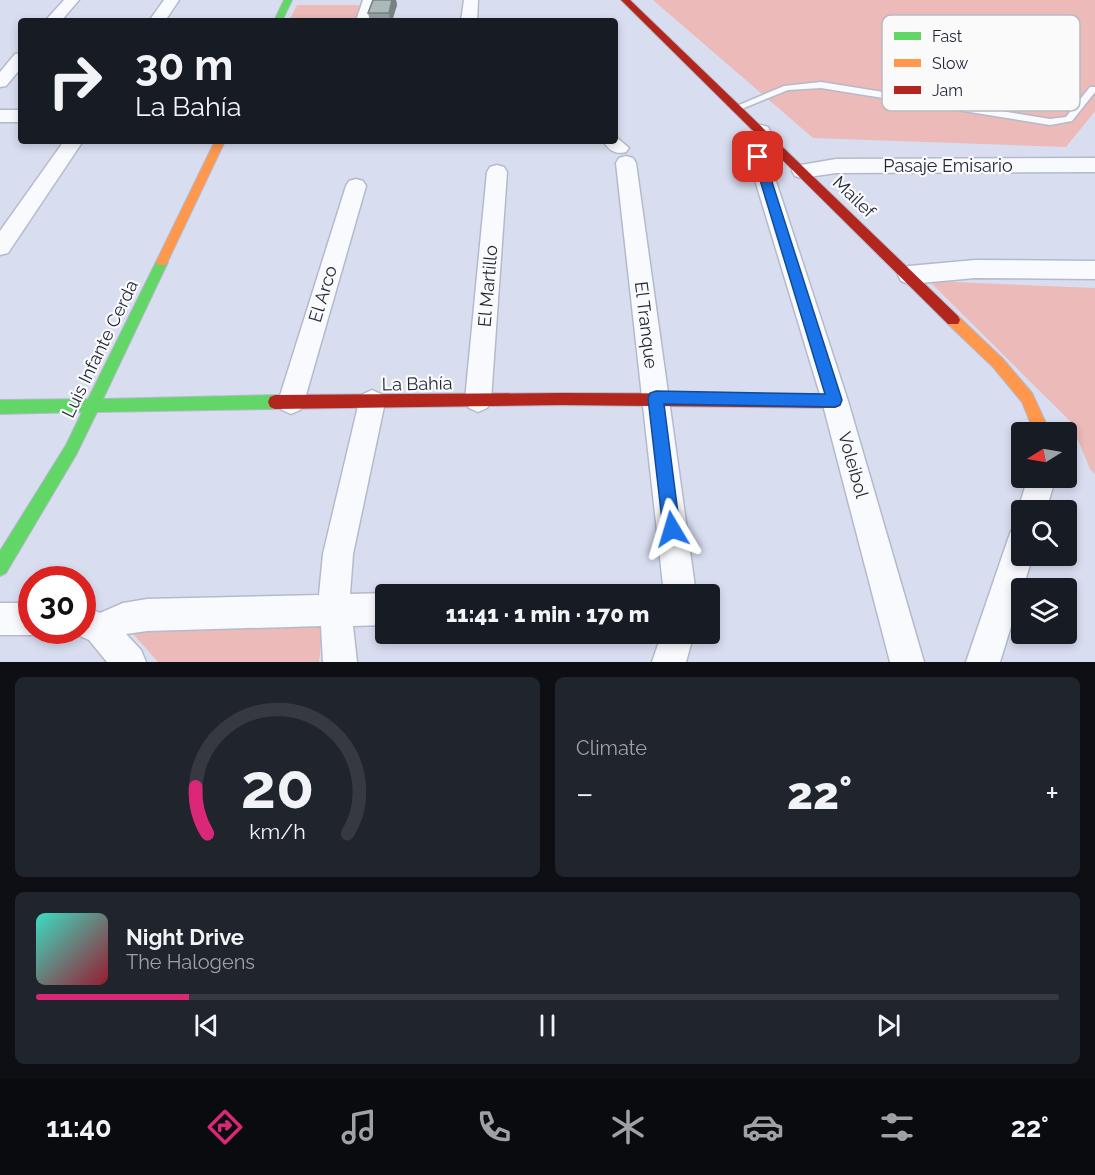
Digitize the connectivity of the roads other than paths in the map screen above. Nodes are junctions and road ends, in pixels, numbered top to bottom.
1 (72, 0) edge
2 (172, 0) edge
3 (288, 0) edge
4 (370, 0) edge
5 (471, 0) edge
6 (625, 0) edge
7 (56, 18) edge
8 (159, 18) edge
9 (279, 18) edge
10 (365, 18) edge
11 (469, 18) edge
12 (18, 61) edge
13 (0, 82) edge
14 (1093, 89) dead end
15 (882, 95) edge
16 (1080, 105) edge
17 (736, 108) junction
18 (982, 111) edge
19 (1075, 111) edge
20 (0, 116) edge
21 (18, 116) edge
22 (761, 131) junction
23 (72, 144) edge
24 (219, 144) edge
25 (619, 151) edge
26 (1095, 165) edge
27 (802, 171) junction
28 (497, 172) dead end
29 (356, 186) dead end
30 (0, 247) edge
31 (1095, 270) edge
32 (909, 275) junction
33 (656, 398) junction
34 (478, 400) junction
35 (835, 400) junction
36 (291, 402) junction
37 (372, 402) junction
38 (0, 406) edge
39 (93, 407) junction
40 (1038, 422) edge
41 (1014, 566) edge
42 (0, 567) edge
43 (679, 584) edge
44 (375, 609) edge
45 (335, 610) junction
46 (0, 619) edge
47 (18, 619) edge
48 (96, 624) edge
49 (96, 630) edge
50 (675, 644) edge
51 (129, 662) edge
52 (340, 662) edge
53 (669, 662) edge
54 (907, 662) edge
55 (983, 662) edge

1 - 7 street
2 - 8 street
3 - 9 street
4 - 10 street
5 - 11 street
6 - 17 street, Mailef
12 - 13 street
14 - 16 lane
15 - 17 lane
17 - 22 street, Mailef
18 - 19 lane
20 - 21 street
22 - 27 street, Mailef
22 - 35 street, Voleibol
23 - 30 street
24 - 39 street, Luis Infante Cerda
25 - 33 street, El Tranque
26 - 27 street, Pasaje Emisario
27 - 32 street, Mailef
28 - 34 street, El Martillo
29 - 36 street, El Arco
31 - 32 street
32 - 40 street, Mailef
33 - 34 street, La Bahía
33 - 35 street, La Bahía
33 - 43 street, El Tranque
34 - 37 street, La Bahía
35 - 54 street, Voleibol
36 - 37 street, La Bahía
36 - 39 street, La Bahía
37 - 45 street
38 - 39 street, La Bahía
39 - 42 street, Luis Infante Cerda
41 - 55 street
44 - 45 street
45 - 48 street
45 - 52 street
46 - 47 street
49 - 51 street
50 - 53 street

